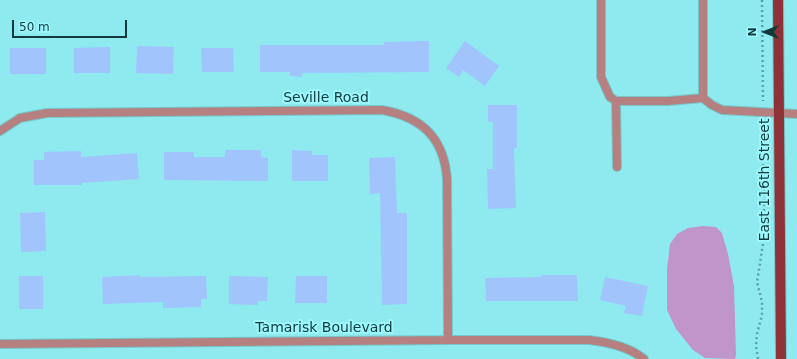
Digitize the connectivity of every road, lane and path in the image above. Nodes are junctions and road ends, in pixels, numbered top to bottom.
1 (600, 0) edge
2 (703, 0) edge
3 (762, 0) edge
4 (778, 0) edge
5 (703, 98) junction
6 (616, 101) junction
7 (764, 113) junction
8 (779, 114) junction
9 (797, 114) edge
10 (0, 131) edge
11 (617, 167) dead end
12 (448, 340) junction
13 (0, 344) edge
14 (644, 359) edge
15 (758, 359) edge
16 (781, 359) edge

1 - 6 street
2 - 5 street
3 - 7 path
4 - 8 main road, East 116th Street
5 - 6 street
5 - 7 street
6 - 11 street
7 - 8 street
7 - 15 path
8 - 9 street
8 - 16 main road, East 116th Street
10 - 12 street, Seville Road
12 - 13 street, Tamarisk Boulevard
12 - 14 street, Tamarisk Boulevard

